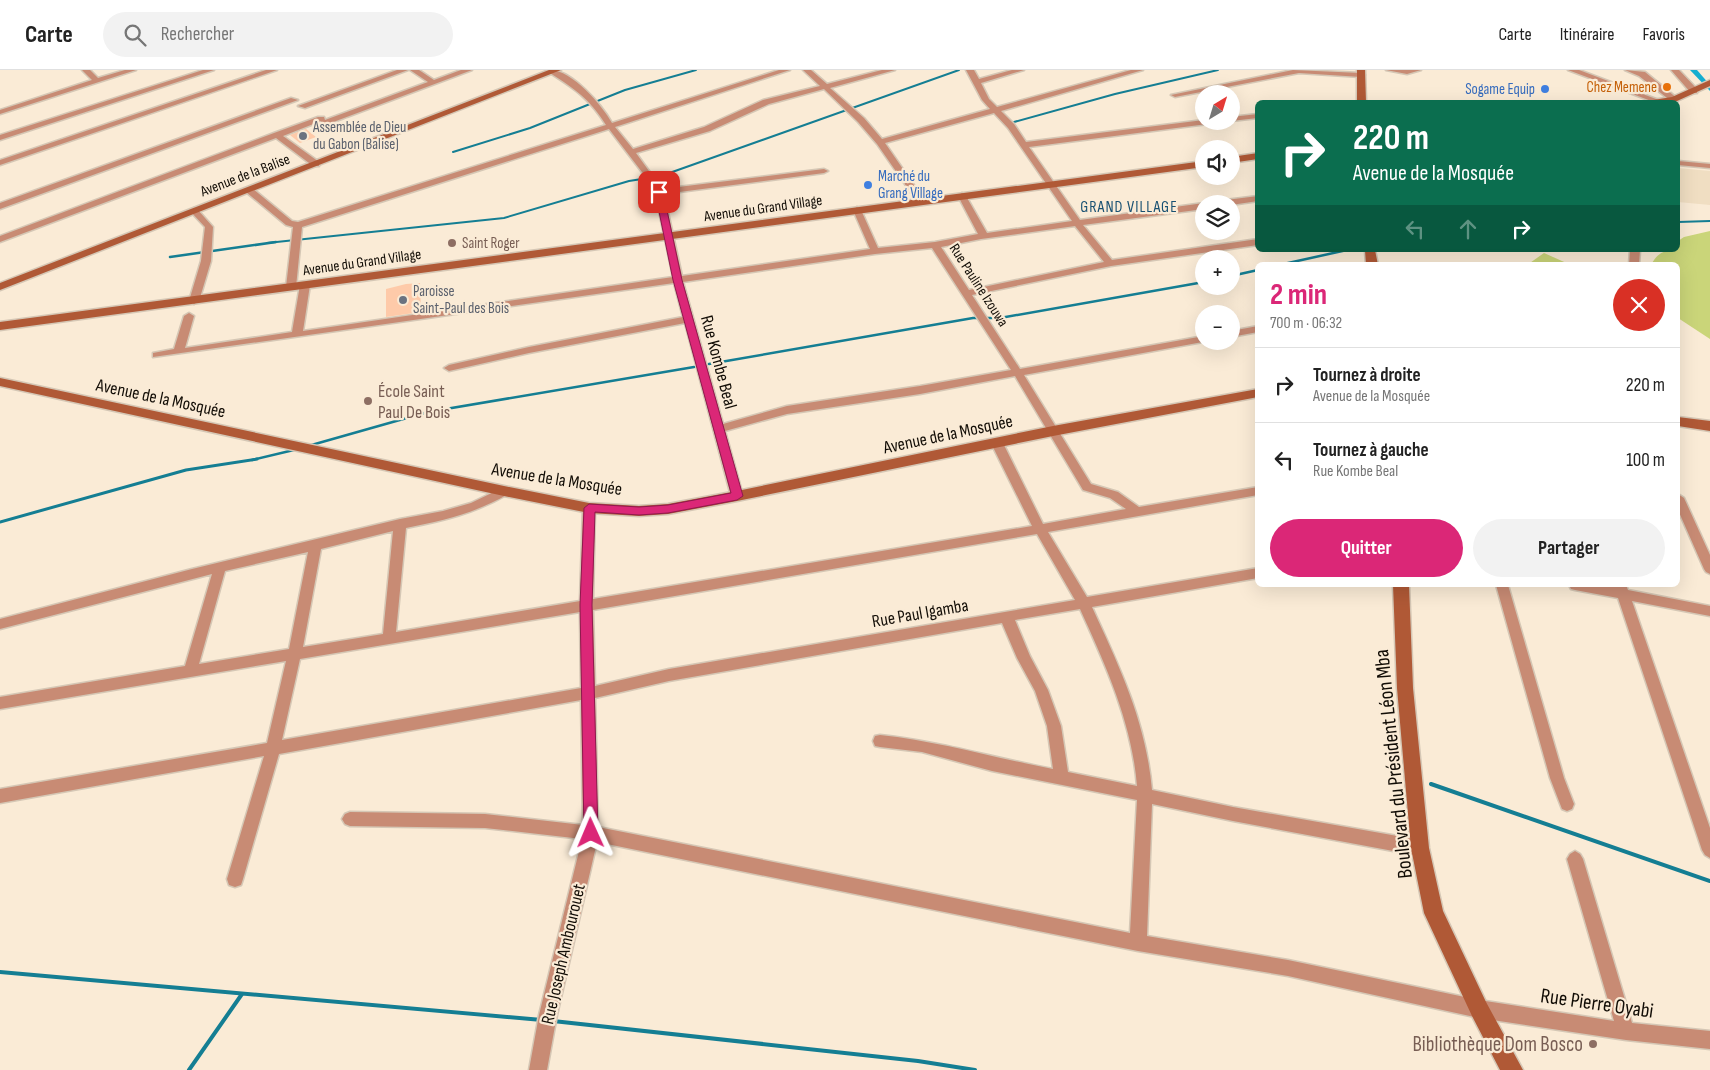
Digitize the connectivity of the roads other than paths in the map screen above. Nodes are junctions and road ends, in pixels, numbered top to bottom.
1 (86, 70) edge
2 (132, 70) edge
3 (210, 70) edge
4 (273, 70) edge
5 (404, 70) edge
6 (414, 70) edge
7 (468, 70) edge
8 (554, 70) edge
9 (786, 70) edge
10 (807, 70) edge
11 (891, 70) edge
12 (970, 70) edge
13 (1020, 70) edge
14 (1139, 70) edge
15 (1390, 70) edge
16 (1417, 70) edge
17 (1572, 70) edge
18 (1629, 70) edge
19 (1675, 70) edge
20 (1361, 72) edge
21 (97, 81) junction
22 (977, 82) junction
23 (434, 83) junction
24 (1704, 86) edge
25 (825, 87) junction
26 (1174, 94) dead end
27 (1674, 99) junction
28 (294, 100) dead end
29 (1362, 100) edge
30 (1654, 100) edge
31 (1669, 100) edge
32 (302, 106) dead end
33 (993, 109) junction
34 (0, 112) edge
35 (1255, 116) edge
36 (1240, 118) edge
37 (1195, 124) edge
38 (610, 125) junction
39 (277, 135) junction
40 (0, 138) edge
41 (880, 142) junction
42 (1024, 145) junction
43 (631, 152) junction
44 (1255, 156) edge
45 (1240, 159) edge
46 (0, 163) edge
47 (1680, 163) edge
48 (316, 164) junction
49 (1195, 165) edge
50 (1710, 166) edge
51 (824, 171) dead end
52 (1051, 183) junction
53 (249, 190) junction
54 (659, 192) junction
55 (962, 196) junction
56 (1255, 198) edge
57 (921, 201) junction
58 (1240, 201) edge
59 (0, 206) edge
60 (1195, 207) edge
61 (857, 210) junction
62 (194, 211) junction
63 (1078, 224) junction
64 (298, 225) junction
65 (669, 236) junction
66 (981, 236) junction
67 (0, 239) edge
68 (1255, 242) edge
69 (935, 245) junction
70 (875, 251) junction
71 (1111, 263) junction
72 (678, 280) junction
73 (305, 285) junction
74 (0, 287) edge
75 (291, 287) junction
76 (966, 293) junction
77 (194, 301) junction
78 (188, 316) dead end
79 (689, 318) junction
80 (0, 326) edge
81 (1255, 330) edge
82 (1240, 332) edge
83 (297, 335) junction
84 (1195, 341) edge
85 (180, 351) junction
86 (157, 355) dead end
87 (449, 368) dead end
88 (1018, 373) junction
89 (0, 382) edge
90 (1255, 394) edge
91 (1680, 422) edge
92 (1710, 426) edge
93 (719, 430) junction
94 (1053, 431) junction
95 (997, 443) junction
96 (504, 491) junction
97 (1255, 492) edge
98 (737, 496) junction
99 (1680, 502) edge
100 (589, 508) junction
101 (1137, 512) junction
102 (400, 524) junction
103 (1040, 529) junction
104 (315, 547) junction
105 (220, 567) junction
106 (1710, 569) edge
107 (1255, 574) edge
108 (1400, 587) edge
109 (1503, 587) edge
110 (1598, 587) edge
111 (1622, 589) edge
112 (1084, 604) junction
113 (586, 605) junction
114 (1710, 611) edge
115 (1007, 618) junction
116 (0, 624) edge
117 (389, 638) junction
118 (294, 654) junction
119 (190, 672) junction
120 (589, 693) junction
121 (0, 703) edge
122 (880, 741) dead end
123 (273, 748) junction
124 (1061, 777) junction
125 (1145, 795) junction
126 (0, 796) edge
127 (1567, 804) dead end
128 (350, 819) dead end
129 (591, 833) junction
130 (1420, 848) junction
131 (1710, 850) edge
132 (1575, 859) dead end
133 (235, 879) dead end
134 (1138, 942) junction
135 (1479, 1009) junction
136 (1626, 1030) junction
137 (1710, 1040) edge
138 (538, 1070) edge
139 (1512, 1070) edge

1 - 21 street
2 - 21 street
3 - 40 street
4 - 46 street
5 - 32 street
6 - 23 street
7 - 23 street
8 - 38 street, Rue Kombe Beal
8 - 48 street, Avenue de la Balise
9 - 38 street
10 - 25 street
11 - 25 street
12 - 22 street
13 - 22 street
14 - 33 street
15 - 16 street
17 - 30 street
18 - 27 street
19 - 24 street
20 - 26 street
20 - 29 street
21 - 34 street
22 - 33 street
23 - 39 street
24 - 27 street
25 - 41 street
25 - 43 street
27 - 31 street
28 - 59 street
33 - 41 street
33 - 42 street
35 - 36 street
37 - 42 street
38 - 43 street, Rue Kombe Beal
38 - 64 street
39 - 48 street
39 - 67 street
41 - 57 street
42 - 52 street
43 - 54 street, Rue Kombe Beal
44 - 45 street
47 - 50 street
48 - 53 street, Avenue de la Balise
49 - 52 street, Avenue du Grand Village
51 - 54 street
52 - 55 street, Avenue du Grand Village
52 - 63 street
53 - 62 street, Avenue de la Balise
53 - 64 street
54 - 65 street, Rue Kombe Beal
55 - 57 street, Avenue du Grand Village
55 - 66 street
56 - 58 street
57 - 61 street, Avenue du Grand Village
60 - 63 street
61 - 65 street, Avenue du Grand Village
61 - 70 street
62 - 74 street, Avenue de la Balise
62 - 77 street
63 - 66 street
63 - 71 street
64 - 75 street
65 - 72 street, Rue Kombe Beal
65 - 73 street, Avenue du Grand Village
66 - 69 street
68 - 71 street
69 - 70 street, Rue Pauline Izouwa
69 - 76 street, Rue Pauline Izouwa
70 - 72 street, Rue Pauline Izouwa
71 - 76 street
72 - 79 street, Rue Kombe Beal
72 - 83 street, Rue Pauline Izouwa
73 - 75 street, Avenue du Grand Village
73 - 83 street
75 - 77 street, Avenue du Grand Village
76 - 88 street, Rue Pauline Izouwa
77 - 80 street, Avenue du Grand Village
78 - 85 street
79 - 87 street
79 - 93 street, Rue Kombe Beal
81 - 82 street
83 - 85 street, Rue Pauline Izouwa
84 - 88 street
85 - 86 street, Rue Pauline Izouwa
88 - 93 street
88 - 94 street, Rue Pauline Izouwa
89 - 96 street, Avenue de la Mosquée
90 - 94 street, Avenue de la Mosquée
91 - 92 street
93 - 98 street, Rue Kombe Beal
94 - 95 street, Avenue de la Mosquée
94 - 101 street, Rue Pauline Izouwa
95 - 98 street, Avenue de la Mosquée
95 - 103 street
96 - 100 street, Avenue de la Mosquée
96 - 102 street
97 - 101 street
98 - 100 street, Avenue de la Mosquée
99 - 106 street
100 - 113 street, Rue Joseph Ambourouet
101 - 103 street
102 - 104 street
102 - 117 street
103 - 112 street
103 - 113 street
104 - 105 street
104 - 118 street
105 - 116 street
105 - 119 street
107 - 112 street, Rue Paul Igamba
108 - 130 street, Boulevard du Président Léon Mba
109 - 127 street
110 - 111 street
111 - 114 street
111 - 131 street
112 - 115 street, Rue Paul Igamba
112 - 125 street
113 - 117 street
113 - 120 street, Rue Joseph Ambourouet
115 - 120 street, Rue Paul Igamba
115 - 124 street
117 - 118 street
118 - 119 street
118 - 123 street
119 - 121 street
120 - 123 street, Rue Paul Igamba
120 - 129 street, Rue Joseph Ambourouet
122 - 124 street
123 - 126 street, Rue Paul Igamba
123 - 133 street
124 - 125 street
125 - 130 street
125 - 134 street
128 - 129 street, Rue Pierre Oyabi
129 - 134 street, Rue Pierre Oyabi
129 - 138 street, Rue Joseph Ambourouet
130 - 135 street, Boulevard du Président Léon Mba
132 - 136 street
134 - 135 street, Rue Pierre Oyabi
135 - 136 street, Rue Pierre Oyabi
135 - 139 street, Boulevard du Président Léon Mba
136 - 137 street, Rue Pierre Oyabi

